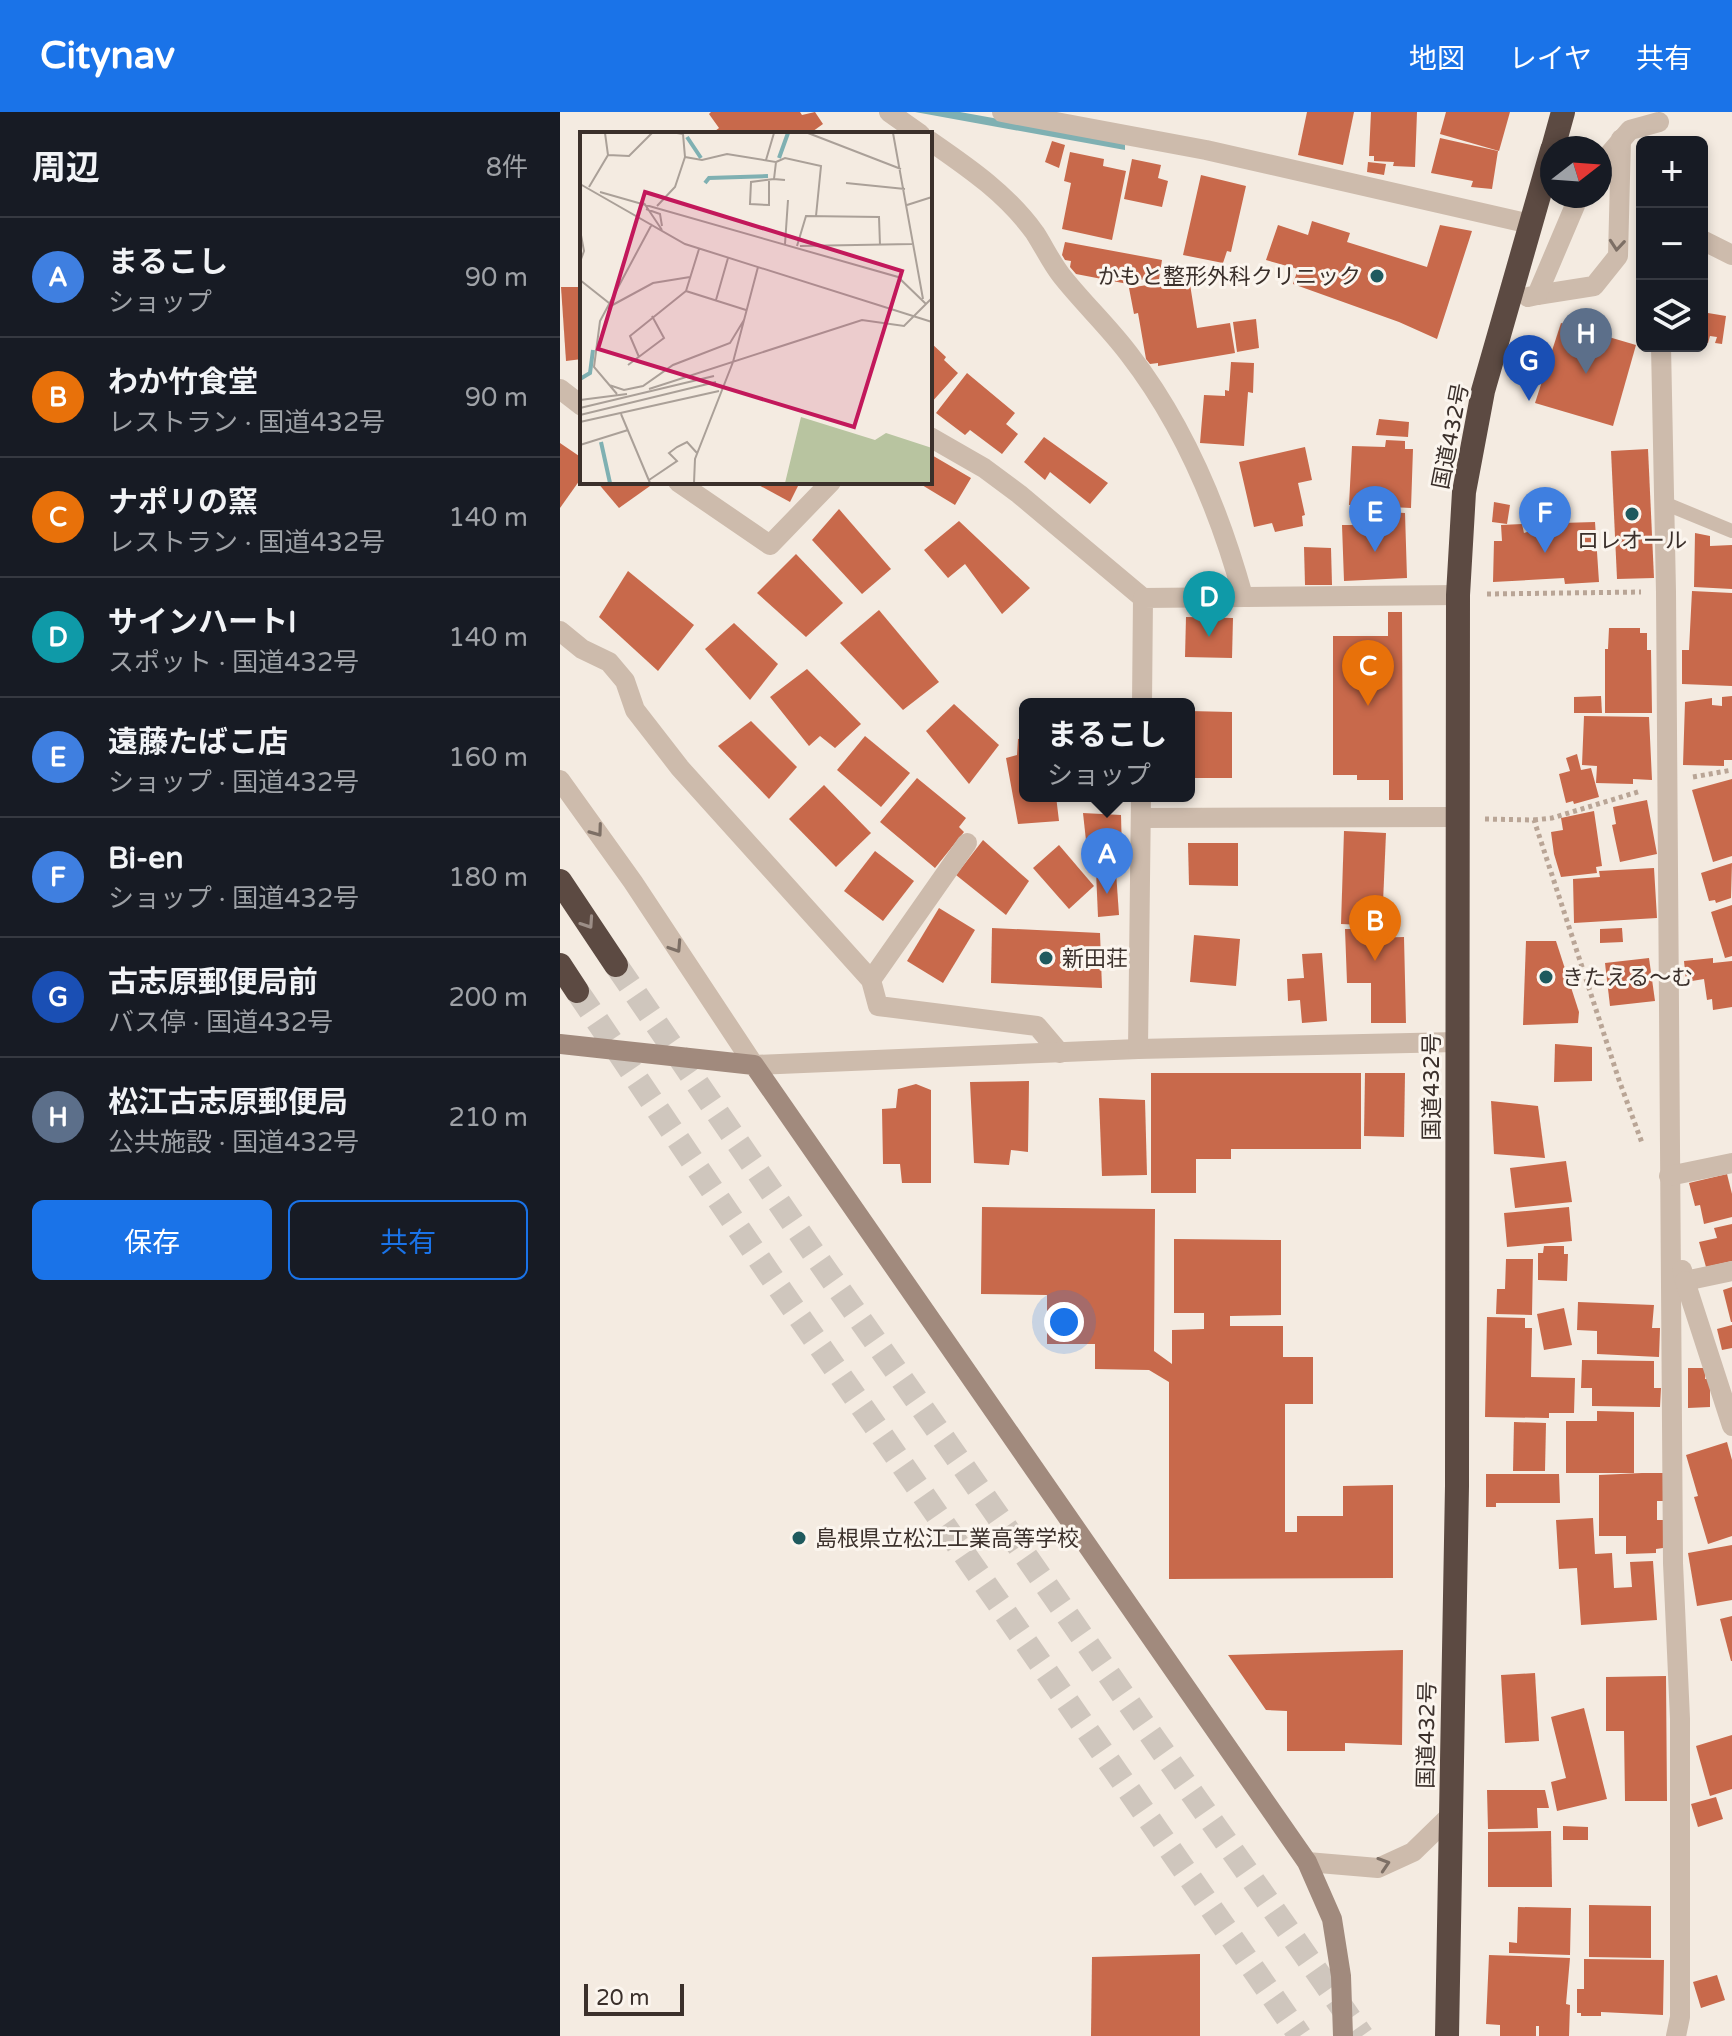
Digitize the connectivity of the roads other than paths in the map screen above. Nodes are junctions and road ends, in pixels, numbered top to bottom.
1 (889, 112) edge
2 (1002, 112) edge
3 (1563, 112) edge
4 (1659, 125) edge
5 (917, 132) edge
6 (1556, 136) edge
7 (1621, 139) junction
8 (932, 142) edge
9 (1612, 150) edge
10 (1540, 190) edge
11 (1574, 208) edge
12 (1530, 224) junction
13 (1708, 243) edge
14 (1732, 255) edge
15 (1537, 295) junction
16 (1508, 301) junction
17 (1661, 352) edge
18 (560, 389) edge
19 (580, 404) edge
20 (932, 438) edge
21 (681, 484) edge
22 (829, 484) edge
23 (1664, 503) junction
24 (1732, 531) edge
25 (1458, 595) junction
26 (1243, 596) junction
27 (1143, 598) junction
28 (560, 631) edge
29 (1142, 698) edge
30 (560, 780) edge
31 (1141, 802) edge
32 (1456, 817) junction
33 (1141, 818) junction
34 (967, 843) dead end
35 (560, 881) edge
36 (560, 965) edge
37 (616, 965) tunnel mouth
38 (871, 980) junction
39 (577, 991) tunnel mouth
40 (1457, 1042) junction
41 (560, 1044) edge
42 (1138, 1049) junction
43 (1060, 1053) junction
44 (754, 1065) junction
45 (1732, 1163) edge
46 (1669, 1176) junction
47 (1670, 1228) junction
48 (1732, 1271) edge
49 (1685, 1281) junction
50 (1732, 1426) edge
51 (1450, 1816) junction
52 (1307, 1862) junction
53 (1343, 2036) edge
54 (1447, 2036) edge
55 (1676, 2036) edge

1 - 5 street
2 - 12 street
3 - 6 highway, 国道432号
4 - 7 street
7 - 9 street
7 -> 15 street
8 - 26 street
10 - 12 highway, 国道432号
11 - 15 street
12 - 16 highway, 国道432号
13 - 14 street
15 - 16 street
16 - 25 highway, 国道432号
17 - 23 street
18 - 19 street
20 - 27 street
21 - 22 street
23 - 24 lane
23 - 46 street
25 - 26 street
25 - 32 highway, 国道432号
26 - 27 street
27 - 29 street
28 - 38 street
30 -> 44 street
31 - 33 street
32 - 33 street
32 - 40 highway, 国道432号
33 - 42 street
34 - 38 street
35 -> 37 highway
36 - 39 highway
38 - 43 street
40 - 42 street
40 - 51 highway, 国道432号
41 - 44 street
42 - 43 street
43 - 44 street
44 - 52 street
45 - 46 street
46 - 47 street
47 - 49 street
47 - 55 street
48 - 49 street
49 - 50 street
52 -> 51 street
51 - 54 highway, 国道432号
52 - 53 street

